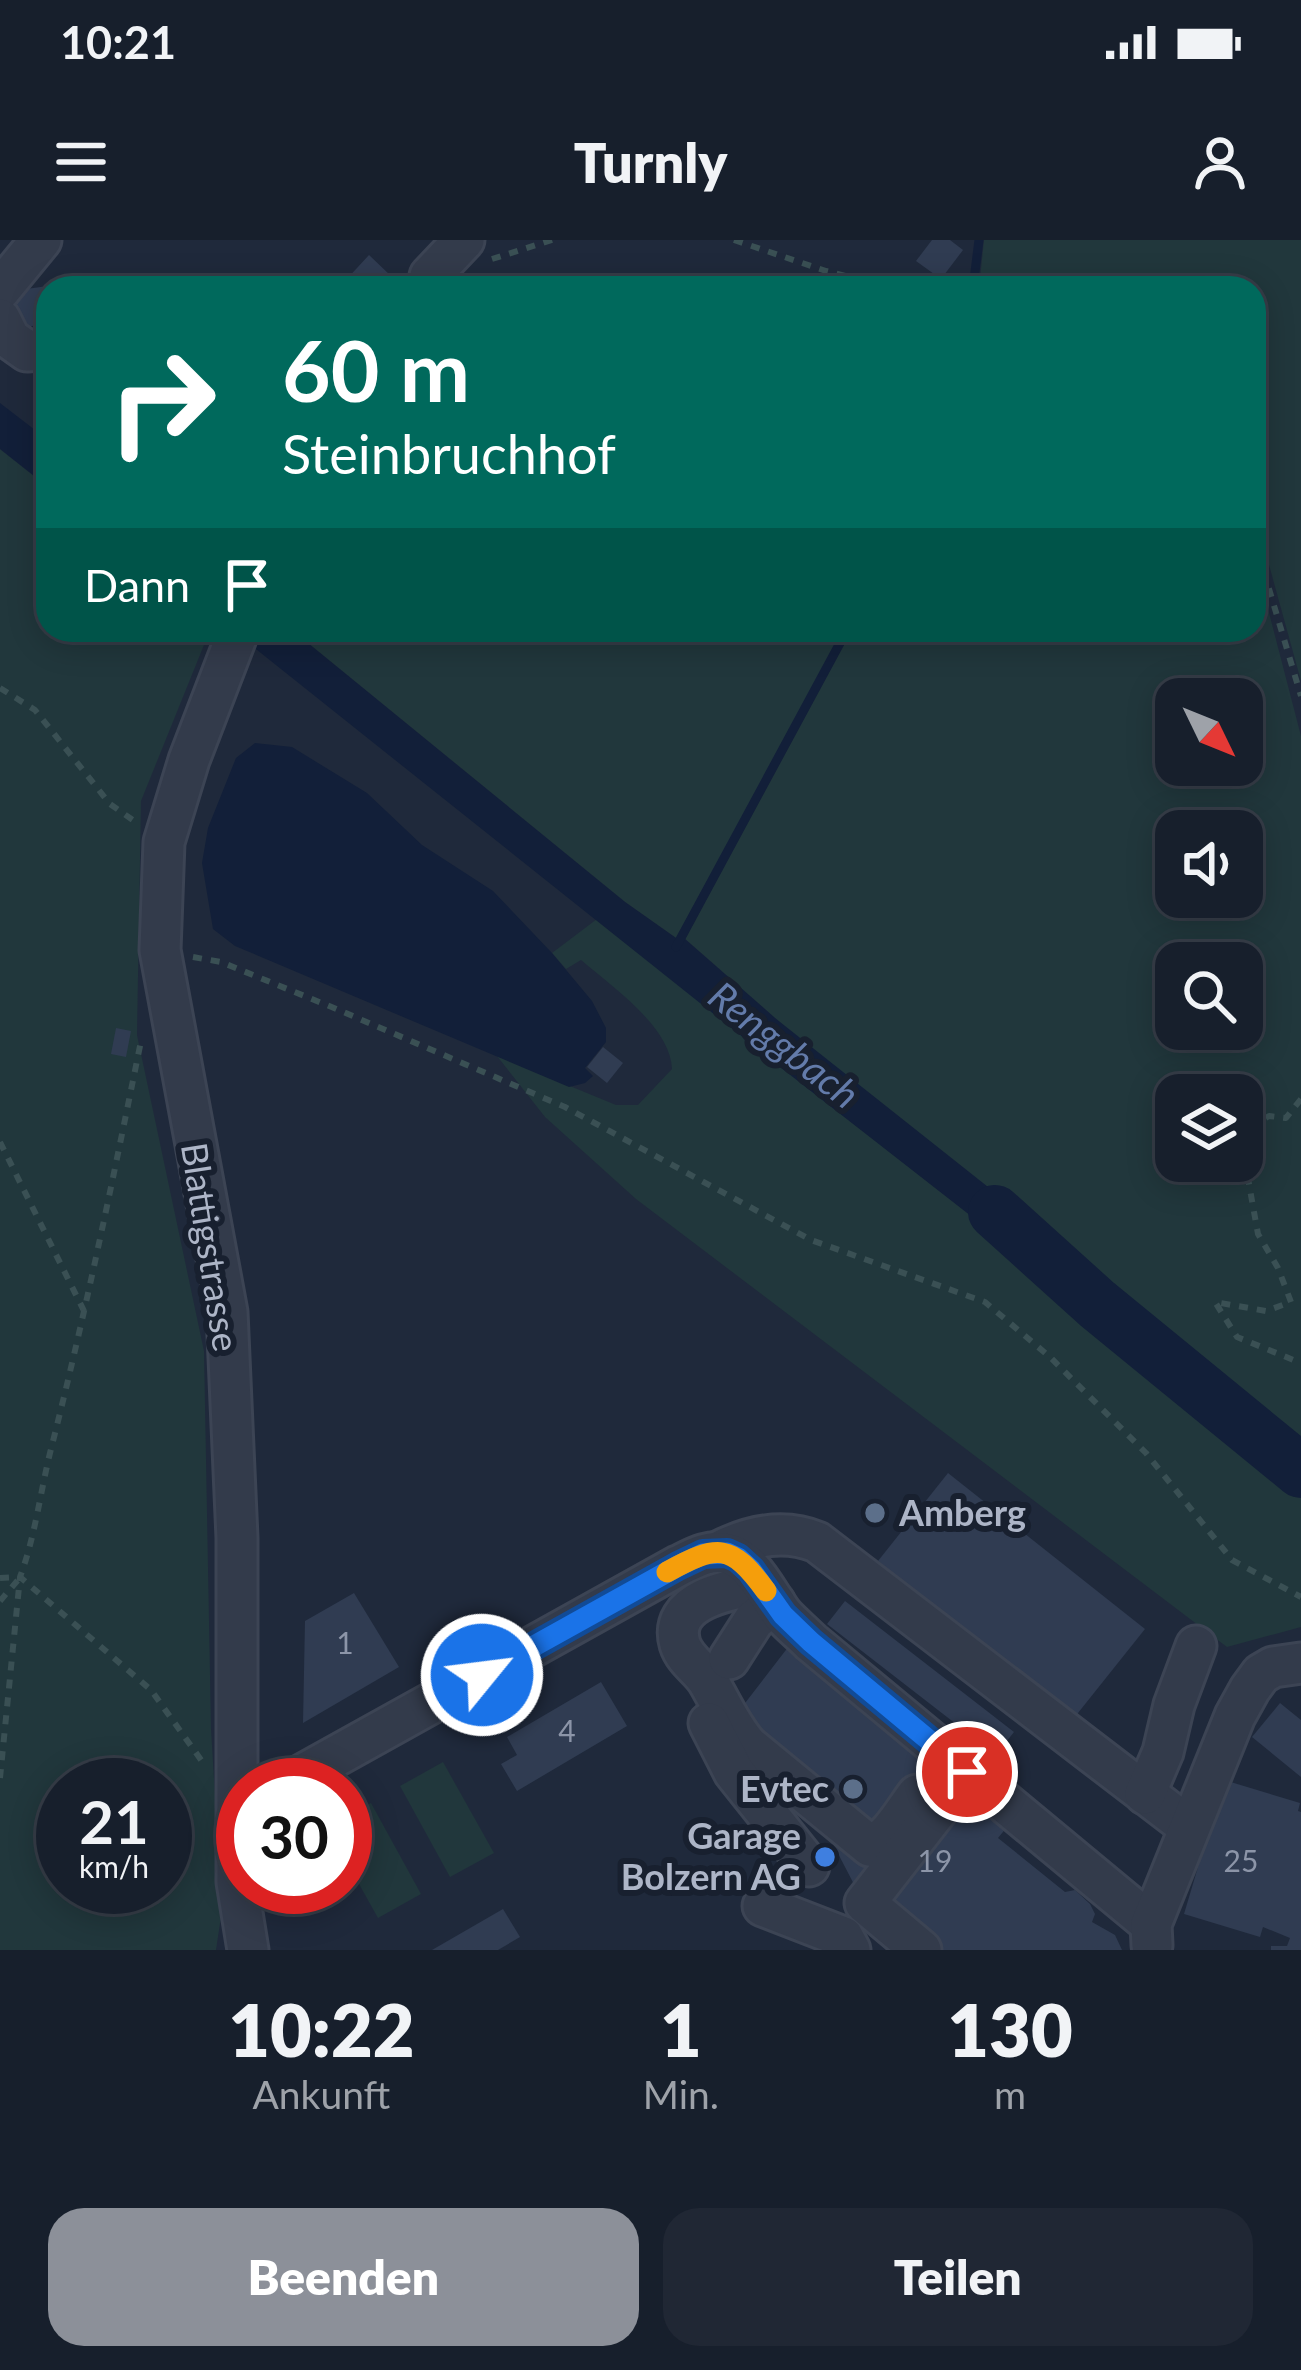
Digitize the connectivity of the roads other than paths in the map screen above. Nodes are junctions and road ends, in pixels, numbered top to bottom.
1 (41, 240) edge
2 (0, 290) edge
3 (0, 319) edge
4 (36, 350) edge
5 (234, 643) edge
6 (718, 1552) junction
7 (768, 1594) junction
8 (1196, 1646) dead end
9 (686, 1657) junction
10 (729, 1659) dead end
11 (1301, 1663) edge
12 (239, 1758) edge
13 (333, 1758) edge
14 (967, 1772) junction
15 (1145, 1794) junction
16 (917, 1795) dead end
17 (1189, 1827) junction
18 (809, 1866) dead end
19 (763, 1906) dead end
20 (242, 1914) edge
21 (1152, 1937) edge
22 (248, 1950) edge
23 (850, 1950) edge
24 (921, 1950) edge

1 - 2 street
3 - 4 street
5 - 12 street, Blattigstrasse
6 - 7 street
6 - 13 street
6 - 15 street
7 - 9 street
7 - 10 street
7 - 14 street
8 - 15 street
9 - 16 street
9 - 18 street
11 - 17 street
14 - 21 street
14 - 24 street
15 - 17 street
17 - 21 street
19 - 23 street
20 - 22 street, Blattigstrasse

